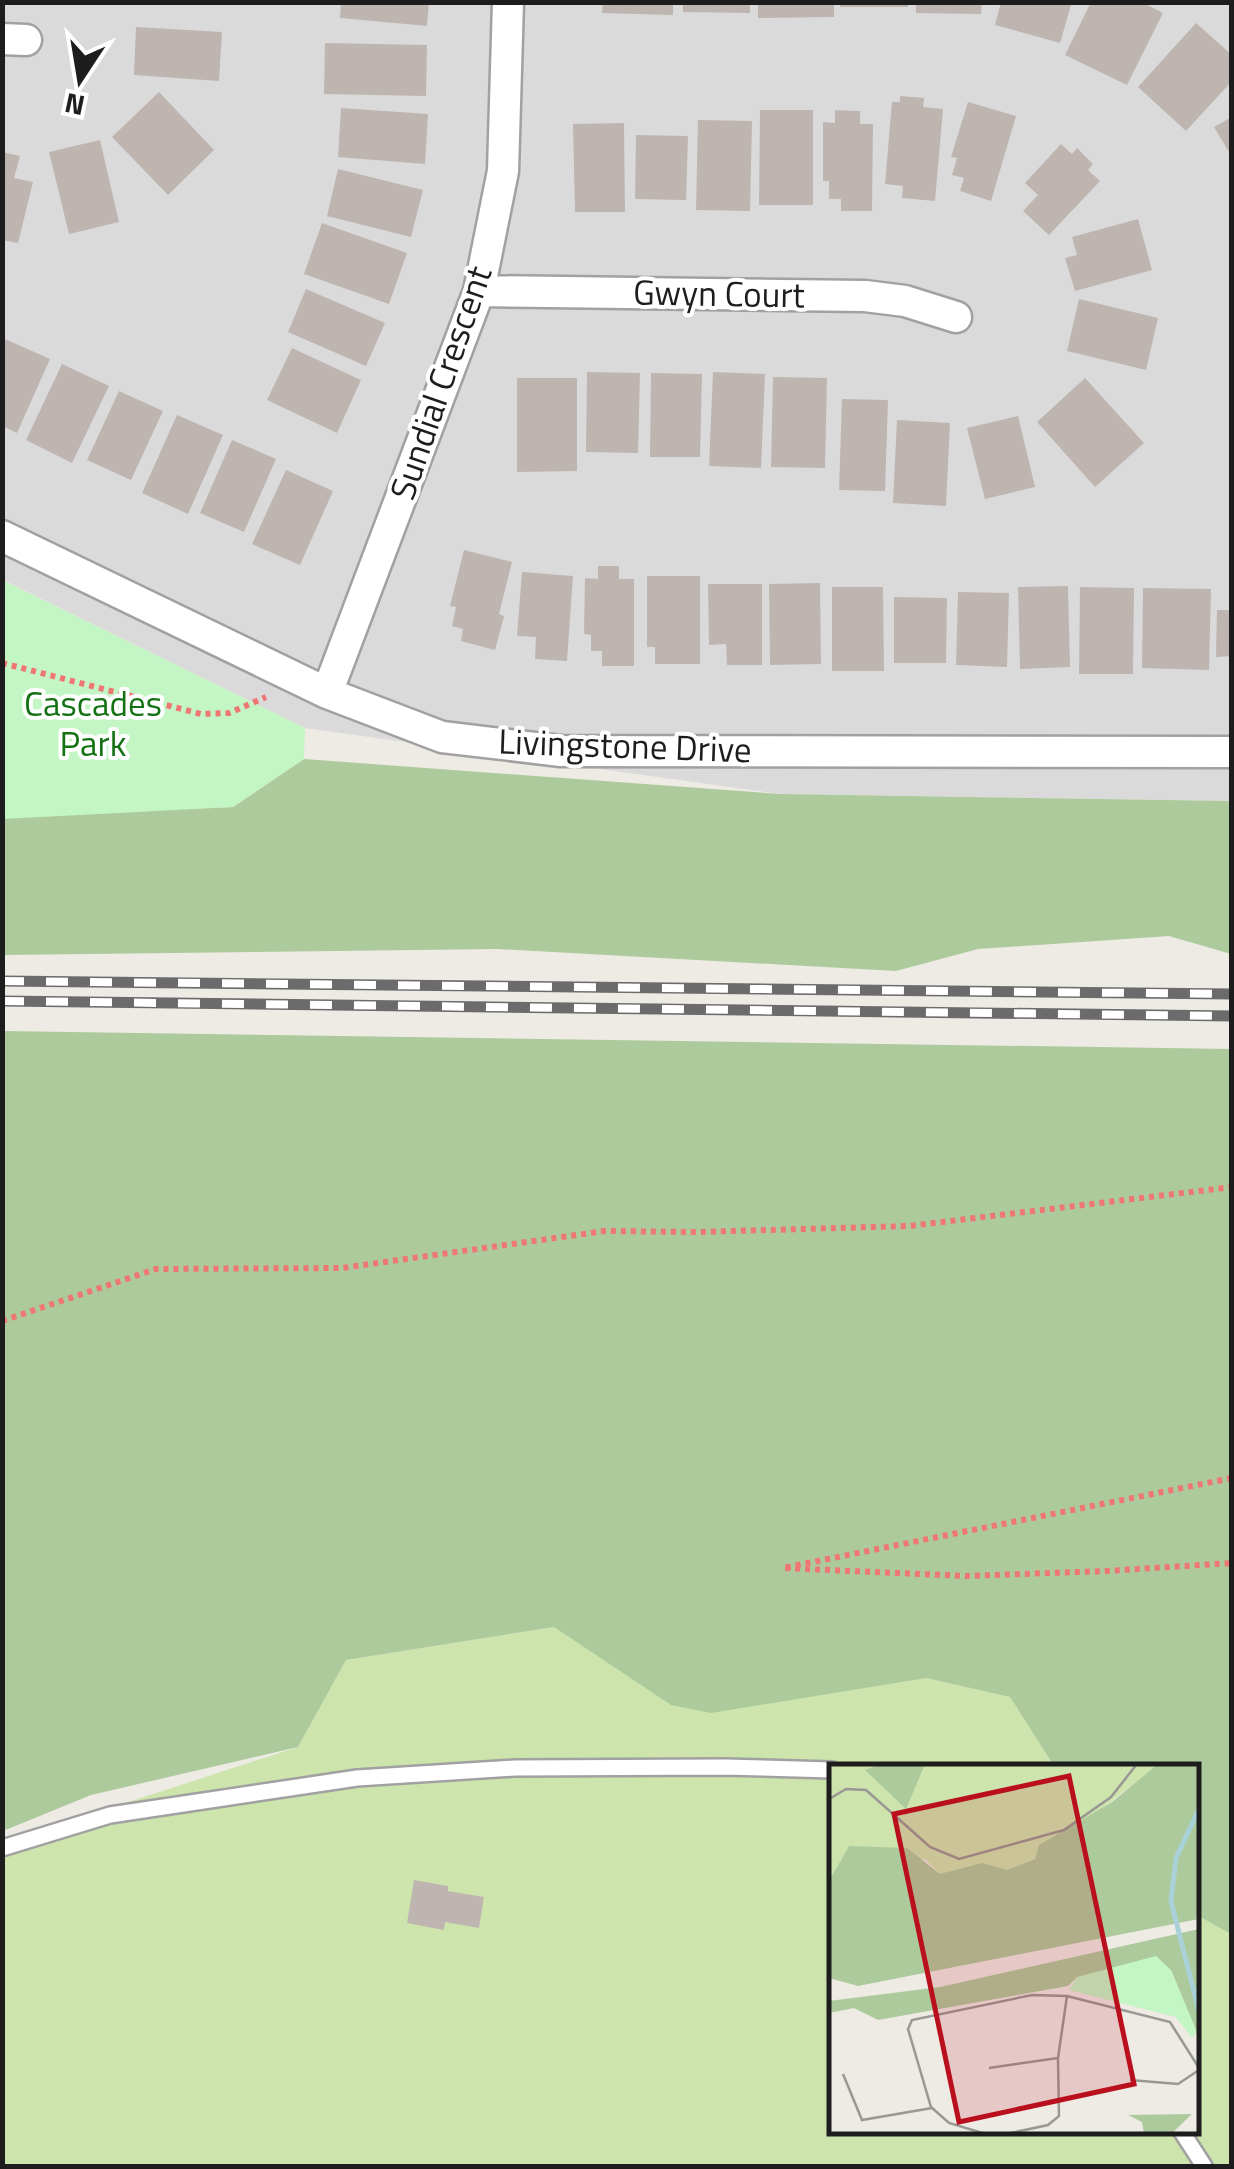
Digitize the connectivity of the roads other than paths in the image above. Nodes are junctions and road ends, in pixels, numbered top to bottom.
1 (508, 2) edge
2 (479, 291) junction
3 (956, 316) dead end
4 (2, 536) edge
5 (315, 686) junction
6 (1232, 752) edge
7 (829, 1770) edge
8 (2, 1848) edge
9 (1183, 2134) edge
10 (1204, 2166) edge

1 - 2 street, Sundial Crescent
2 - 3 street, Gwyn Court
2 - 5 street, Sundial Crescent
4 - 5 street, Livingstone Drive
5 - 6 street, Livingstone Drive
7 - 8 lane
9 - 10 lane

